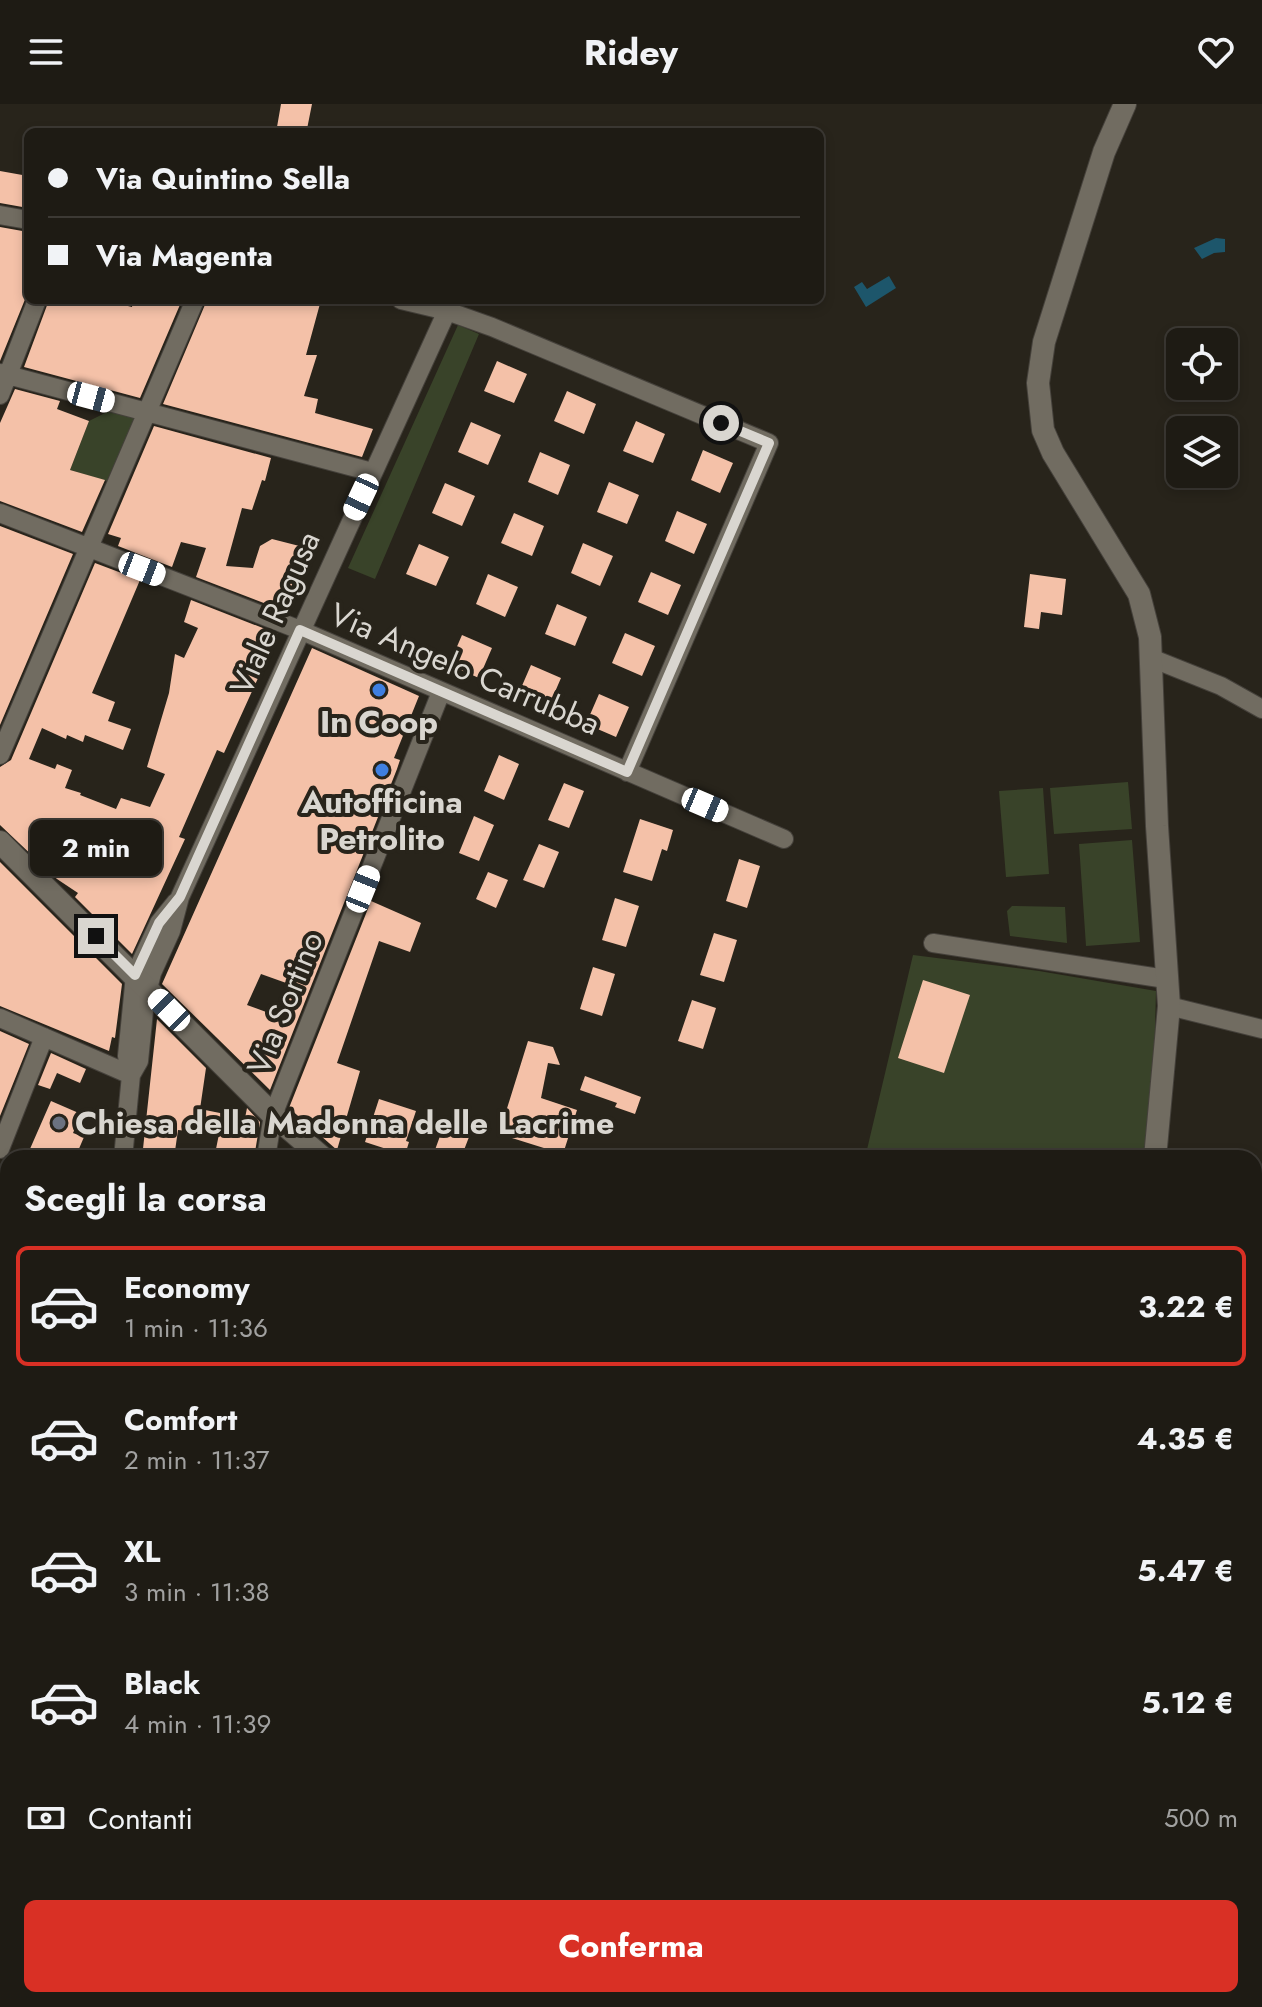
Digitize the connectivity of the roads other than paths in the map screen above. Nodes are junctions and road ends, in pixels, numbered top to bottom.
1 (1125, 104) edge
2 (0, 215) edge
3 (24, 219) edge
4 (35, 304) edge
5 (193, 304) edge
6 (418, 304) edge
7 (447, 311) junction
8 (4, 374) edge
9 (0, 395) edge
10 (146, 412) junction
11 (372, 472) junction
12 (0, 513) edge
13 (89, 548) junction
14 (300, 630) junction
15 (1151, 658) junction
16 (441, 692) junction
17 (1262, 709) edge
18 (0, 755) edge
19 (627, 772) junction
20 (784, 839) dead end
21 (0, 842) edge
22 (9, 854) edge
23 (933, 943) dead end
24 (1166, 979) junction
25 (141, 982) junction
26 (1169, 1006) junction
27 (0, 1018) edge
28 (1262, 1029) edge
29 (44, 1037) junction
30 (131, 1075) junction
31 (273, 1115) junction
32 (0, 1149) edge
33 (124, 1150) edge
34 (267, 1150) edge
35 (314, 1150) edge
36 (1156, 1150) edge

1 - 15 street
2 - 3 street
4 - 8 street
5 - 10 street
6 - 7 street
7 - 11 street, Viale Ragusa
7 - 19 street
8 - 9 street
8 - 10 street
10 - 11 street
10 - 13 street
11 - 14 street, Viale Ragusa
12 - 13 street, Via Angelo Carrubba
13 - 14 street, Via Angelo Carrubba
13 - 18 street
14 - 16 street, Via Angelo Carrubba
14 - 25 street, Viale Ragusa
15 - 17 street
15 - 24 street
16 - 19 street, Via Angelo Carrubba
16 - 31 street, Via Sortino
19 - 20 street, Via Angelo Carrubba
21 - 22 street
22 - 25 street
23 - 24 street
24 - 26 street
25 - 30 street, Viale Ragusa
25 - 31 street
26 - 28 street
26 - 36 street
27 - 29 street
29 - 30 street
29 - 32 street
30 - 33 street, Viale Ragusa
31 - 34 street, Via Sortino
31 - 35 street

